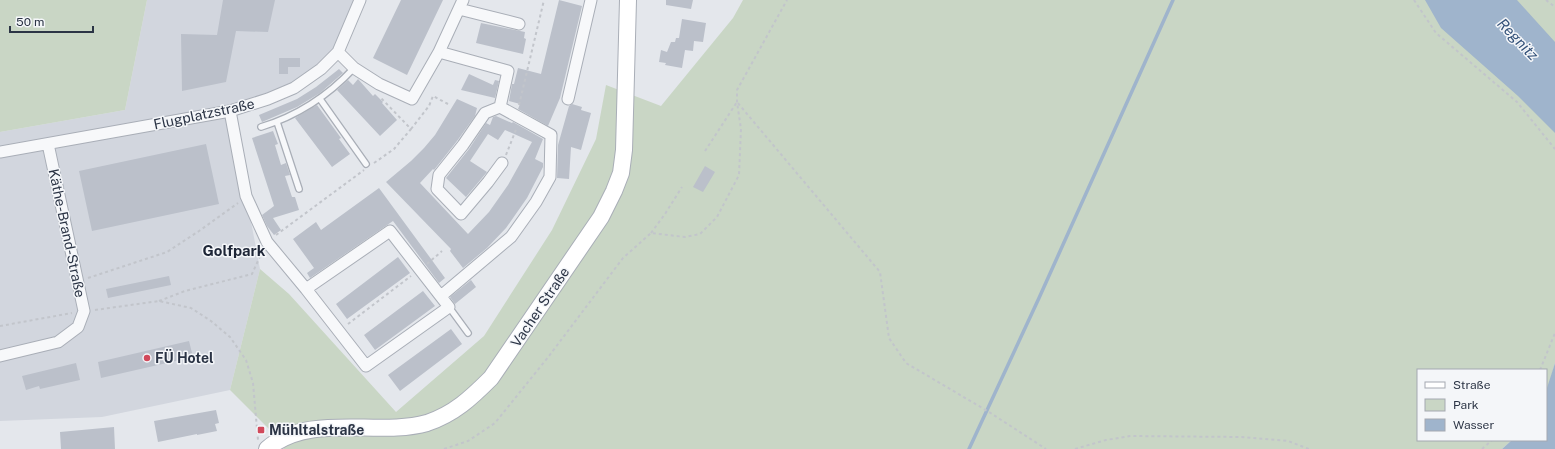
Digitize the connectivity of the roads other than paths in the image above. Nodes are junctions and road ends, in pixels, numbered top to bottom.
1 (360, 0) edge
2 (591, 0) edge
3 (628, 0) edge
4 (461, 4) edge
5 (519, 24) dead end
6 (338, 52) junction
7 (439, 52) junction
8 (354, 68) junction
9 (320, 99) junction
10 (568, 99) dead end
11 (500, 107) junction
12 (230, 110) junction
13 (277, 122) junction
14 (261, 127) dead end
15 (48, 144) junction
16 (0, 152) edge
17 (502, 163) road end
18 (366, 164) dead end
19 (299, 189) dead end
20 (306, 289) junction
21 (441, 296) junction
22 (449, 307) junction
23 (468, 333) dead end
24 (0, 356) edge
25 (263, 446) edge

1 - 6 street, Flugplatzstraße
2 - 10 street
3 - 25 street, Vacher Straße
4 - 5 street
4 - 7 street
6 - 8 street
6 - 12 street, Flugplatzstraße
7 - 8 street
7 - 11 street
8 - 9 lane
9 - 13 lane
9 - 18 lane
11 - 17 street
11 - 21 street
12 - 15 street, Flugplatzstraße
12 - 20 street
13 - 14 lane
13 - 19 lane
15 - 16 street, Flugplatzstraße
15 - 24 street, Käthe-Brand-Straße
20 - 21 street
20 - 22 street
21 - 22 street
22 - 23 lane

